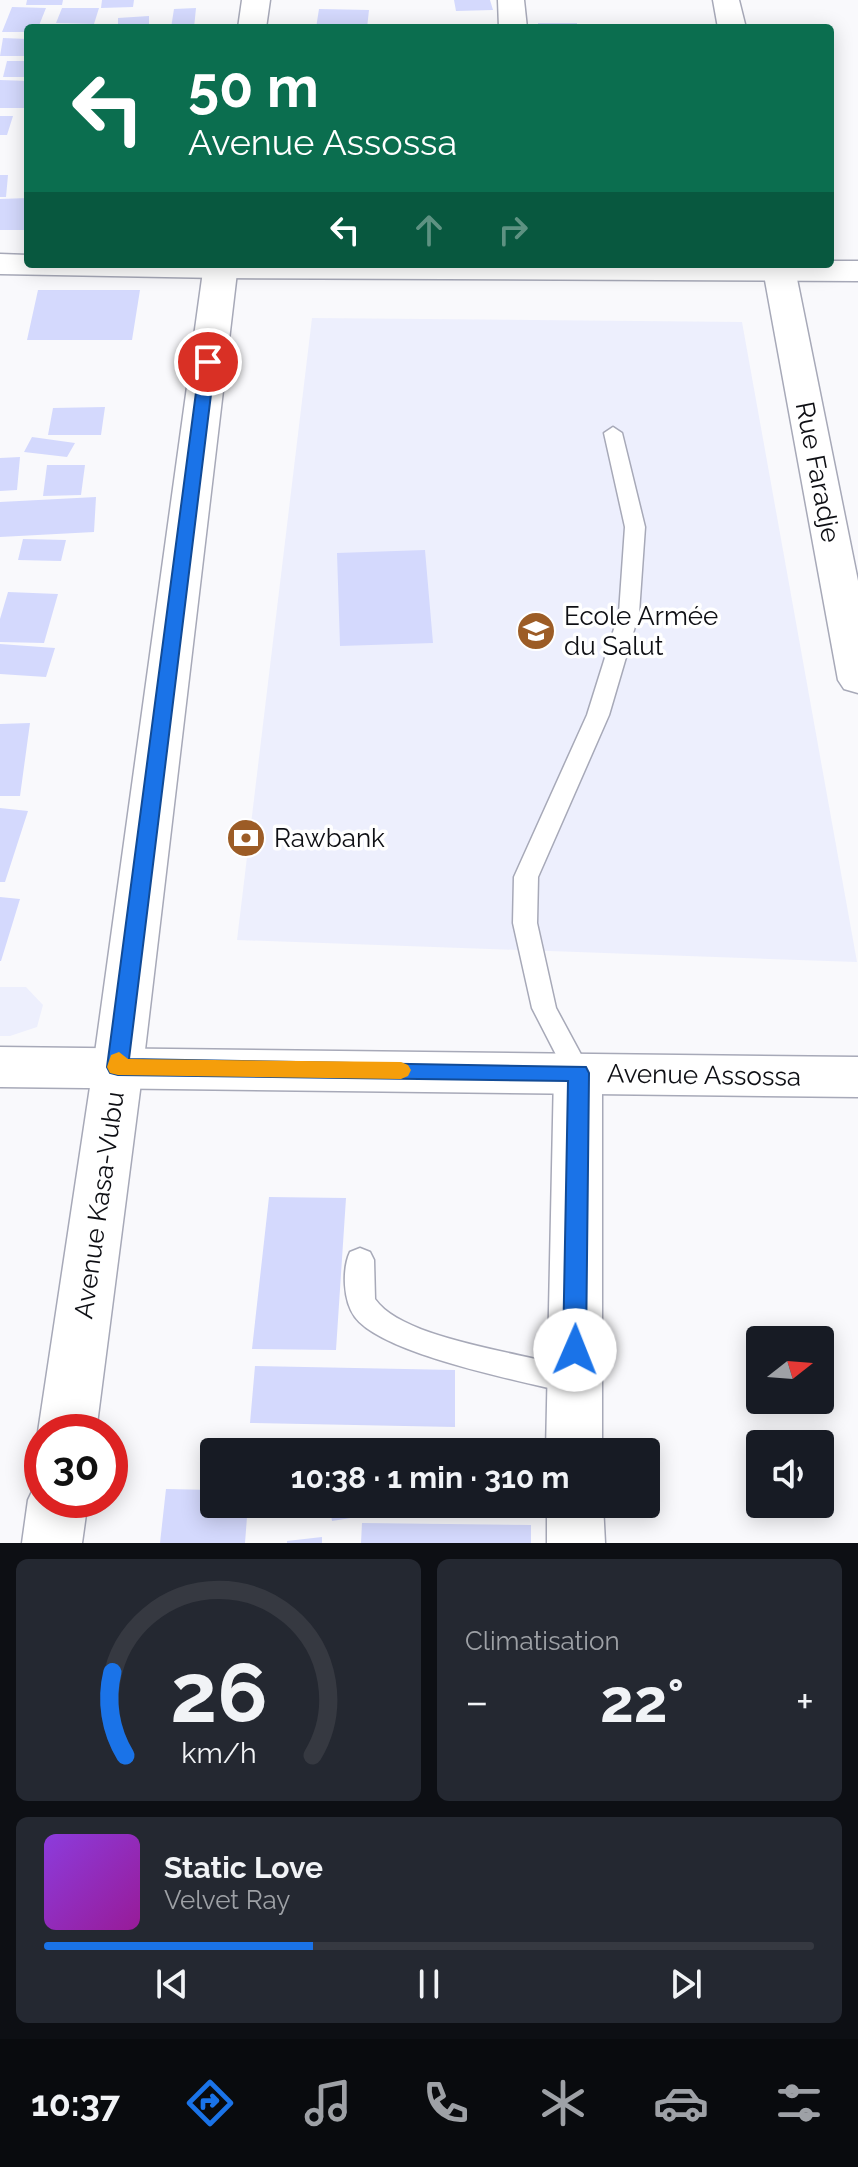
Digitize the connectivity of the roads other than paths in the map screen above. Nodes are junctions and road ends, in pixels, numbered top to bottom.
1 (256, 0) edge
2 (511, 0) edge
3 (726, 0) edge
4 (253, 24) edge
5 (513, 24) edge
6 (731, 24) edge
7 (0, 264) edge
8 (24, 264) edge
9 (220, 268) edge
10 (779, 268) edge
11 (799, 268) edge
12 (858, 271) edge
13 (613, 433) dead end
14 (858, 680) edge
15 (0, 1067) edge
16 (118, 1067) junction
17 (578, 1073) junction
18 (858, 1077) edge
19 (360, 1260) dead end
20 (574, 1381) junction
21 (70, 1414) edge
22 (574, 1438) edge
23 (55, 1518) edge
24 (575, 1518) edge
25 (52, 1543) edge
26 (576, 1543) edge

1 - 4 main road
2 - 5 street
3 - 6 street
7 - 8 street
9 - 16 main road, Avenue Kasa-Vubu
10 - 14 street, Rue Faradje
11 - 12 main road
13 - 17 lane
15 - 16 main road, Avenue Assossa
16 - 17 main road, Avenue Assossa
16 - 21 main road, Avenue Kasa-Vubu
17 - 18 main road, Avenue Assossa
17 - 20 street
19 - 20 lane
20 - 22 street
23 - 25 main road
24 - 26 street

